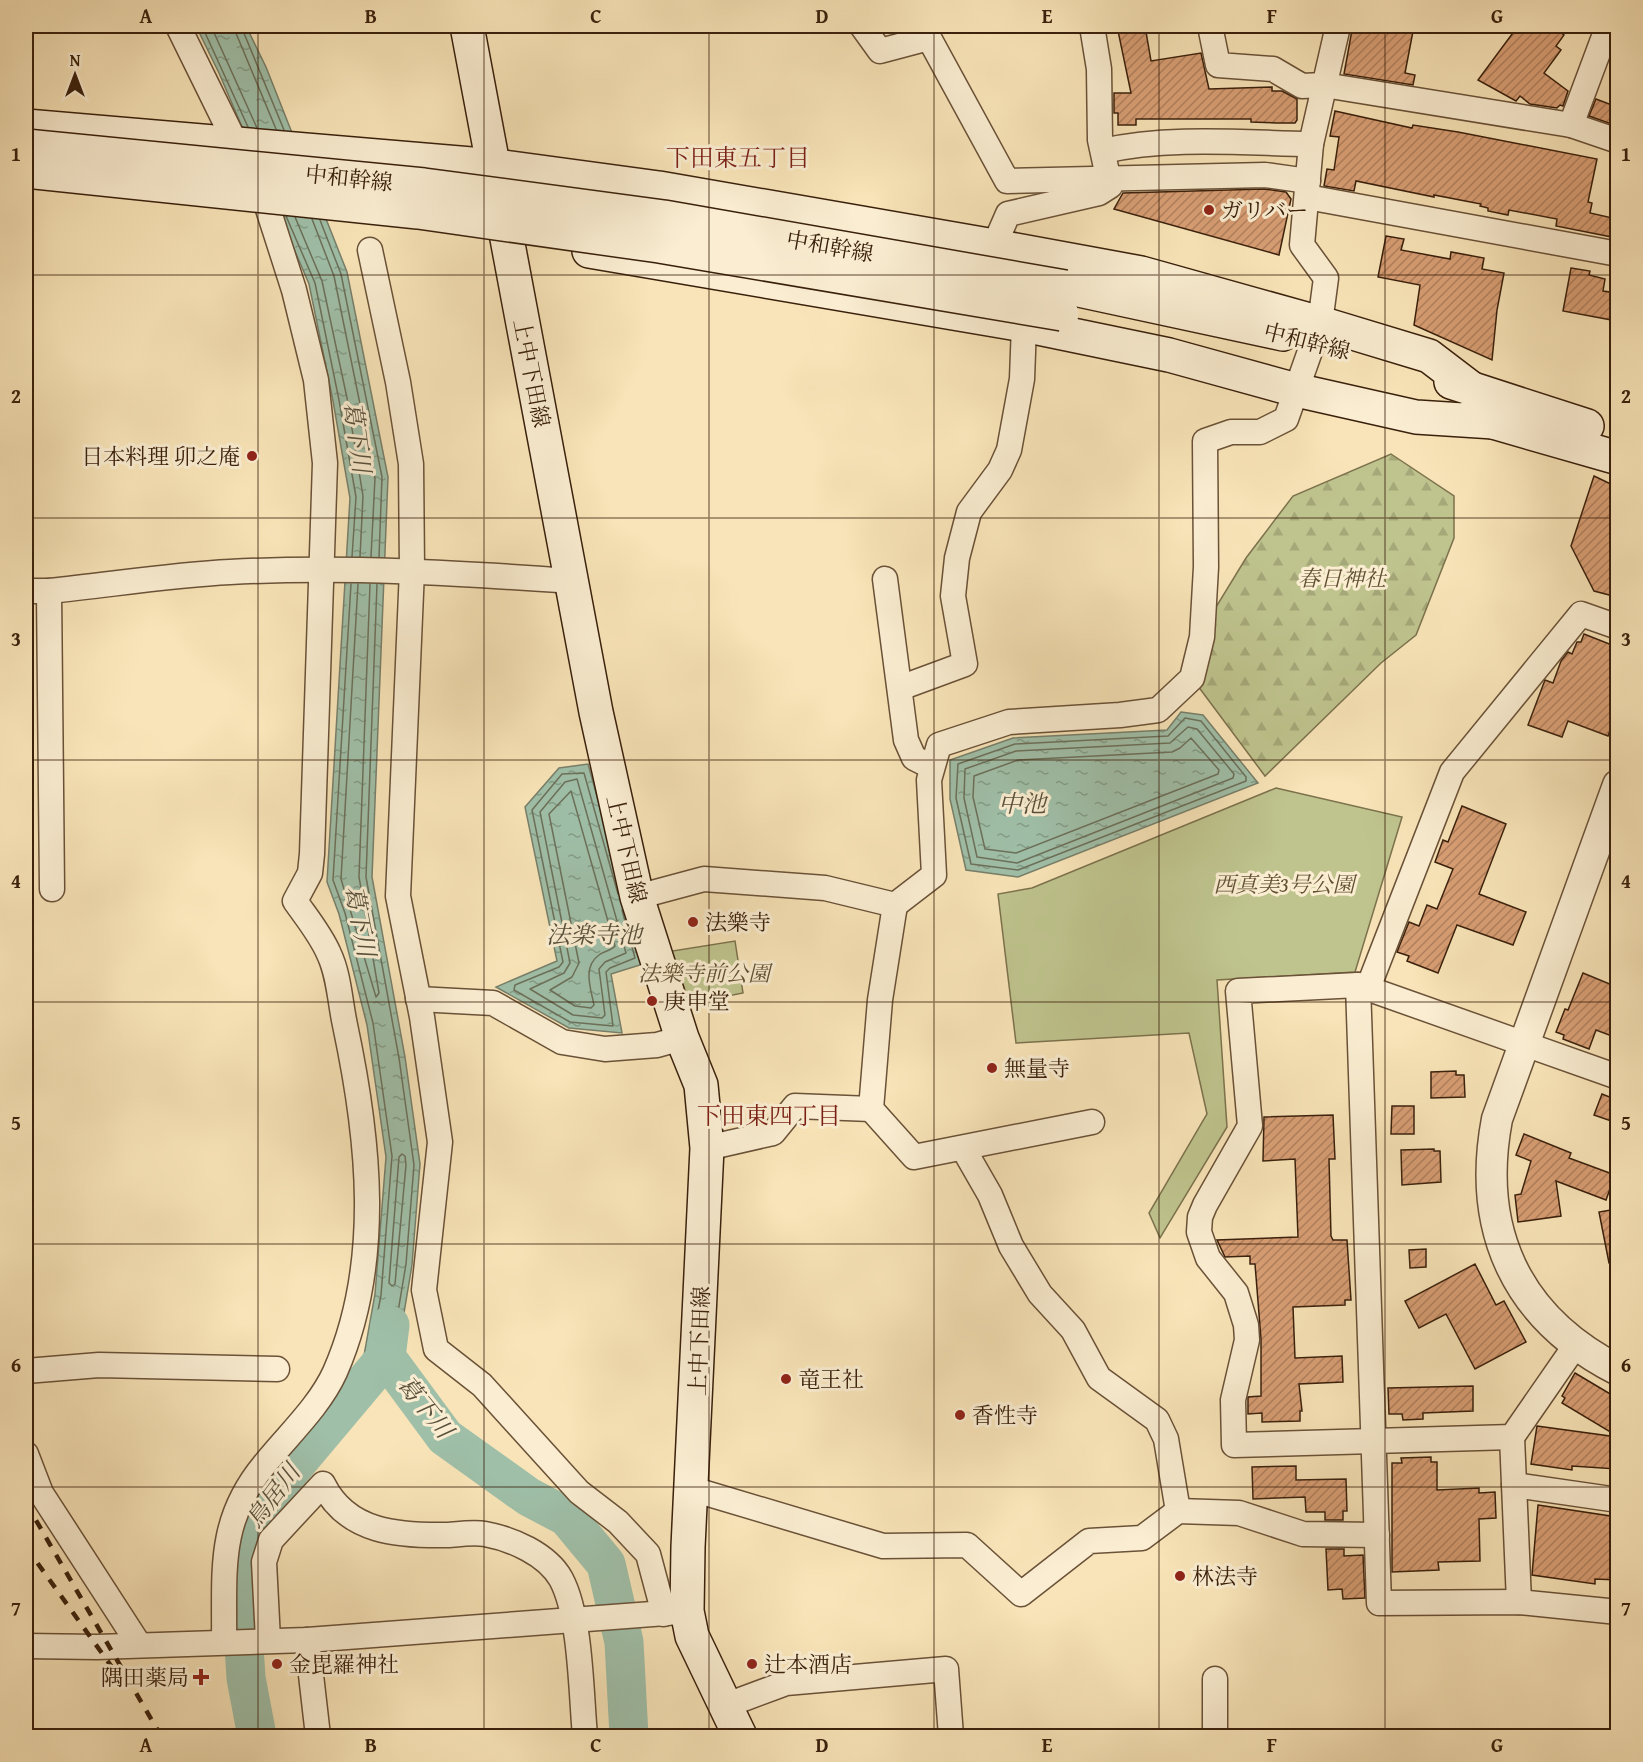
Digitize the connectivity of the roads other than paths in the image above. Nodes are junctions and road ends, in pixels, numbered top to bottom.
1 (178, 26) edge
2 (467, 26) edge
3 (862, 26) edge
4 (1092, 26) edge
5 (1210, 26) edge
6 (1338, 26) edge
7 (1608, 26) edge
8 (1324, 86) junction
9 (1570, 125) junction
10 (26, 126) edge
11 (1617, 141) edge
12 (238, 144) junction
13 (1311, 144) junction
14 (26, 146) edge
15 (1103, 151) junction
16 (495, 166) junction
17 (26, 171) edge
18 (26, 177) edge
19 (1110, 177) junction
20 (1308, 189) junction
21 (268, 209) junction
22 (366, 235) junction
23 (507, 237) junction
24 (994, 246) junction
25 (1617, 254) edge
26 (1064, 300) junction
27 (1024, 325) junction
28 (1309, 355) junction
29 (1617, 436) edge
30 (1617, 458) edge
31 (321, 570) junction
32 (412, 570) junction
33 (885, 579) dead end
34 (572, 581) junction
35 (37, 591) edge
36 (1617, 627) edge
37 (900, 688) junction
38 (932, 767) junction
39 (1617, 785) edge
40 (52, 889) dead end
41 (637, 897) junction
42 (895, 905) junction
43 (1363, 987) junction
44 (418, 999) junction
45 (682, 1038) junction
46 (1523, 1043) junction
47 (1617, 1077) edge
48 (872, 1109) junction
49 (1092, 1122) dead end
50 (707, 1148) junction
51 (963, 1148) junction
52 (1575, 1346) junction
53 (277, 1369) dead end
54 (1617, 1370) edge
55 (26, 1371) edge
56 (1512, 1437) junction
57 (1375, 1442) junction
58 (26, 1454) edge
59 (1514, 1485) junction
60 (692, 1489) junction
61 (1617, 1500) edge
62 (1178, 1511) junction
63 (1377, 1535) junction
64 (1519, 1602) junction
65 (676, 1612) junction
66 (1617, 1612) edge
67 (573, 1620) junction
68 (268, 1640) junction
69 (307, 1640) junction
70 (224, 1641) junction
71 (138, 1643) junction
72 (26, 1646) edge
73 (1215, 1679) dead end
74 (727, 1705) junction
75 (318, 1737) edge
76 (585, 1737) edge
77 (740, 1737) edge
78 (951, 1737) edge
79 (1215, 1737) edge

1 - 12 street
2 - 16 main road, 上中下田線
3 - 19 street
4 - 15 street
5 - 8 street
6 - 8 street
7 - 9 street
8 - 9 street
8 - 13 street
9 - 11 street
10 - 12 main road
12 - 16 main road
12 - 21 street
13 - 15 street
13 - 20 street
14 - 26 main road, 中和幹線, bridge
15 - 19 street
16 - 23 main road, 上中下田線
16 - 24 main road
17 - 26 main road, 中和幹線, bridge
18 - 21 main road
19 - 20 street
19 - 24 street
20 - 25 street
20 - 28 street
21 - 22 main road
21 - 31 street
22 - 23 main road
22 - 32 street
23 - 27 main road
23 - 34 main road, 上中下田線
24 - 28 main road
26 - 28 main road, 中和幹線
27 - 28 main road
27 - 37 street
28 - 29 main road
28 - 30 main road
28 - 38 street
31 - 32 street
31 - 35 street
31 - 70 street
32 - 34 street
32 - 44 street
33 - 37 street
34 - 41 main road, 上中下田線
35 - 40 street
36 - 43 street
37 - 38 street
38 - 42 street
39 - 46 street
41 - 42 street
41 - 45 main road, 上中下田線
42 - 48 street
43 - 46 street
43 - 57 street
43 - 57 street
44 - 45 street
44 - 65 street
45 - 50 main road, 上中下田線
46 - 47 street
46 - 52 street
48 - 50 street
48 - 51 street
49 - 51 street
50 - 60 main road, 上中下田線
51 - 62 street
52 - 54 street
52 - 56 street
53 - 55 street
56 - 57 street
56 - 59 street
57 - 63 street
58 - 71 street
59 - 61 street
59 - 64 street
60 - 62 street
60 - 65 main road, 上中下田線
62 - 63 street
63 - 64 street
64 - 66 street
65 - 67 street
65 - 74 main road, 上中下田線
67 - 68 street
67 - 69 street
67 - 76 street
68 - 69 street
68 - 70 street
69 - 75 street
70 - 71 street
71 - 72 street
73 - 79 street
74 - 77 main road, 上中下田線
74 - 78 street

